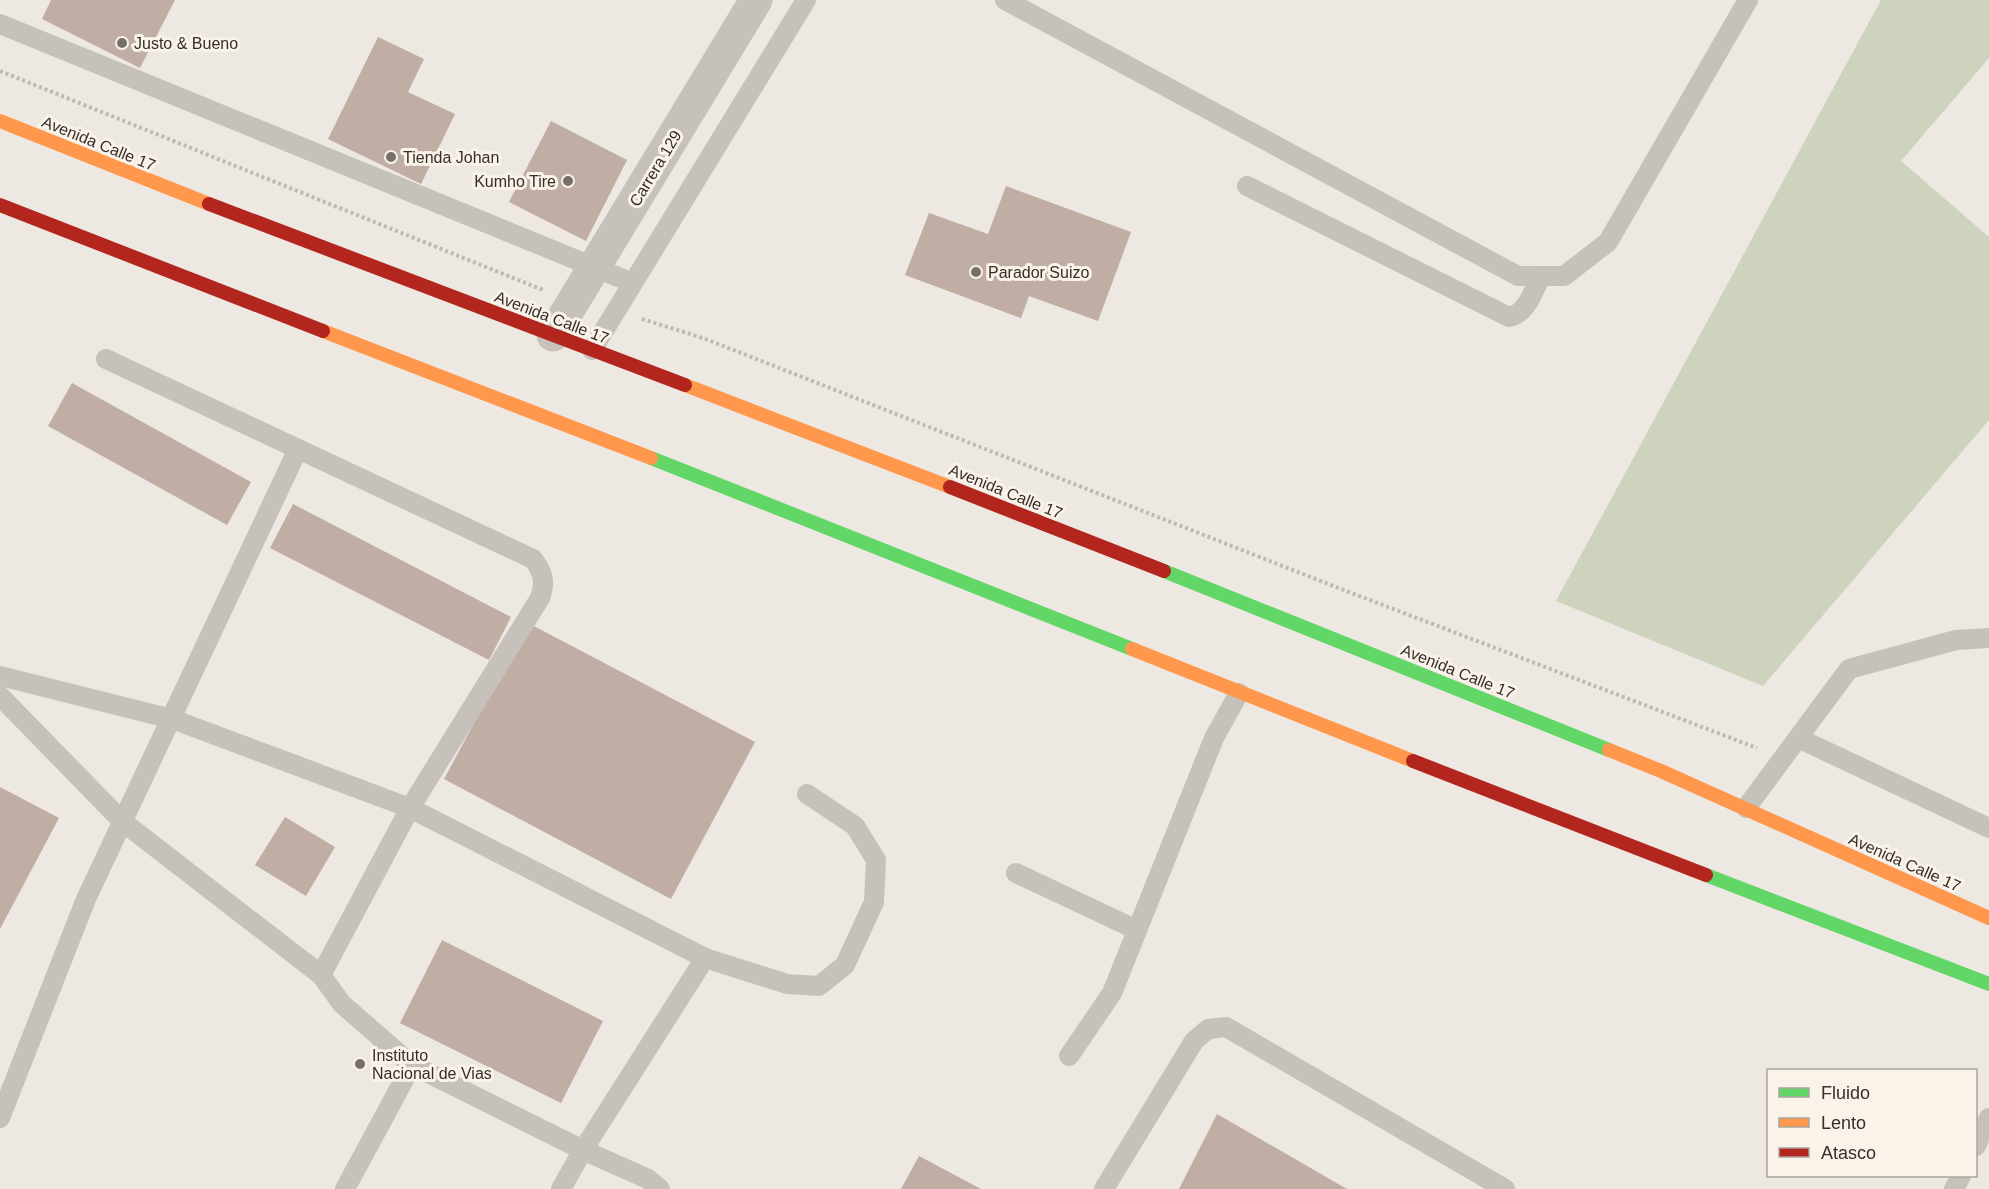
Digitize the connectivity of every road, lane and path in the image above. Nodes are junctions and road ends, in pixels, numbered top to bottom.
1 (756, 0) edge
2 (806, 0) edge
3 (1005, 0) edge
4 (1748, 0) edge
5 (0, 24) edge
6 (0, 72) edge
7 (0, 121) edge
8 (1247, 186) dead end
9 (0, 205) edge
10 (595, 267) junction
11 (1541, 276) junction
12 (633, 283) junction
13 (575, 299) junction
14 (615, 311) junction
15 (553, 335) junction
16 (592, 350) junction
17 (106, 359) dead end
18 (298, 449) junction
19 (1989, 638) edge
20 (0, 676) edge
21 (1239, 693) junction
22 (0, 696) edge
23 (172, 719) junction
24 (1798, 738) junction
25 (1783, 758) junction
26 (807, 794) dead end
27 (410, 808) junction
28 (1746, 808) junction
29 (123, 822) junction
30 (1989, 828) edge
31 (1016, 873) dead end
32 (1989, 918) edge
33 (1137, 930) junction
34 (705, 958) junction
35 (321, 975) junction
36 (1989, 984) edge
37 (1069, 1056) dead end
38 (412, 1065) junction
39 (0, 1118) edge
40 (1989, 1118) edge
41 (1977, 1144) edge
42 (583, 1150) junction
43 (345, 1189) edge
44 (561, 1189) edge
45 (660, 1189) edge
46 (1104, 1189) edge
47 (1506, 1189) edge

1 - 10 street, Carrera 129
2 - 12 lane
3 - 11 lane
4 - 11 lane
5 - 10 lane
6 - 13 path
7 - 15 main road, Avenida Calle 17
8 - 11 lane
9 - 21 main road
10 - 12 lane
10 - 13 street, Carrera 129
12 - 14 lane
13 - 15 street, Carrera 129
14 - 16 lane
14 - 25 path
15 - 16 main road, Avenida Calle 17
16 - 28 main road, Avenida Calle 17
17 - 18 lane
18 - 23 lane
18 - 27 lane
19 - 24 lane
20 - 23 lane
21 - 33 lane
21 - 36 main road
22 - 29 lane
23 - 27 lane
23 - 29 lane
24 - 25 lane
24 - 30 lane
25 - 28 lane
26 - 34 lane
27 - 34 lane
27 - 35 lane
28 - 32 main road, Avenida Calle 17
29 - 35 lane
29 - 39 lane
31 - 33 lane
33 - 37 lane
34 - 42 lane
35 - 38 lane
38 - 42 lane
38 - 43 lane
40 - 41 lane
42 - 44 lane
42 - 45 lane
46 - 47 lane

